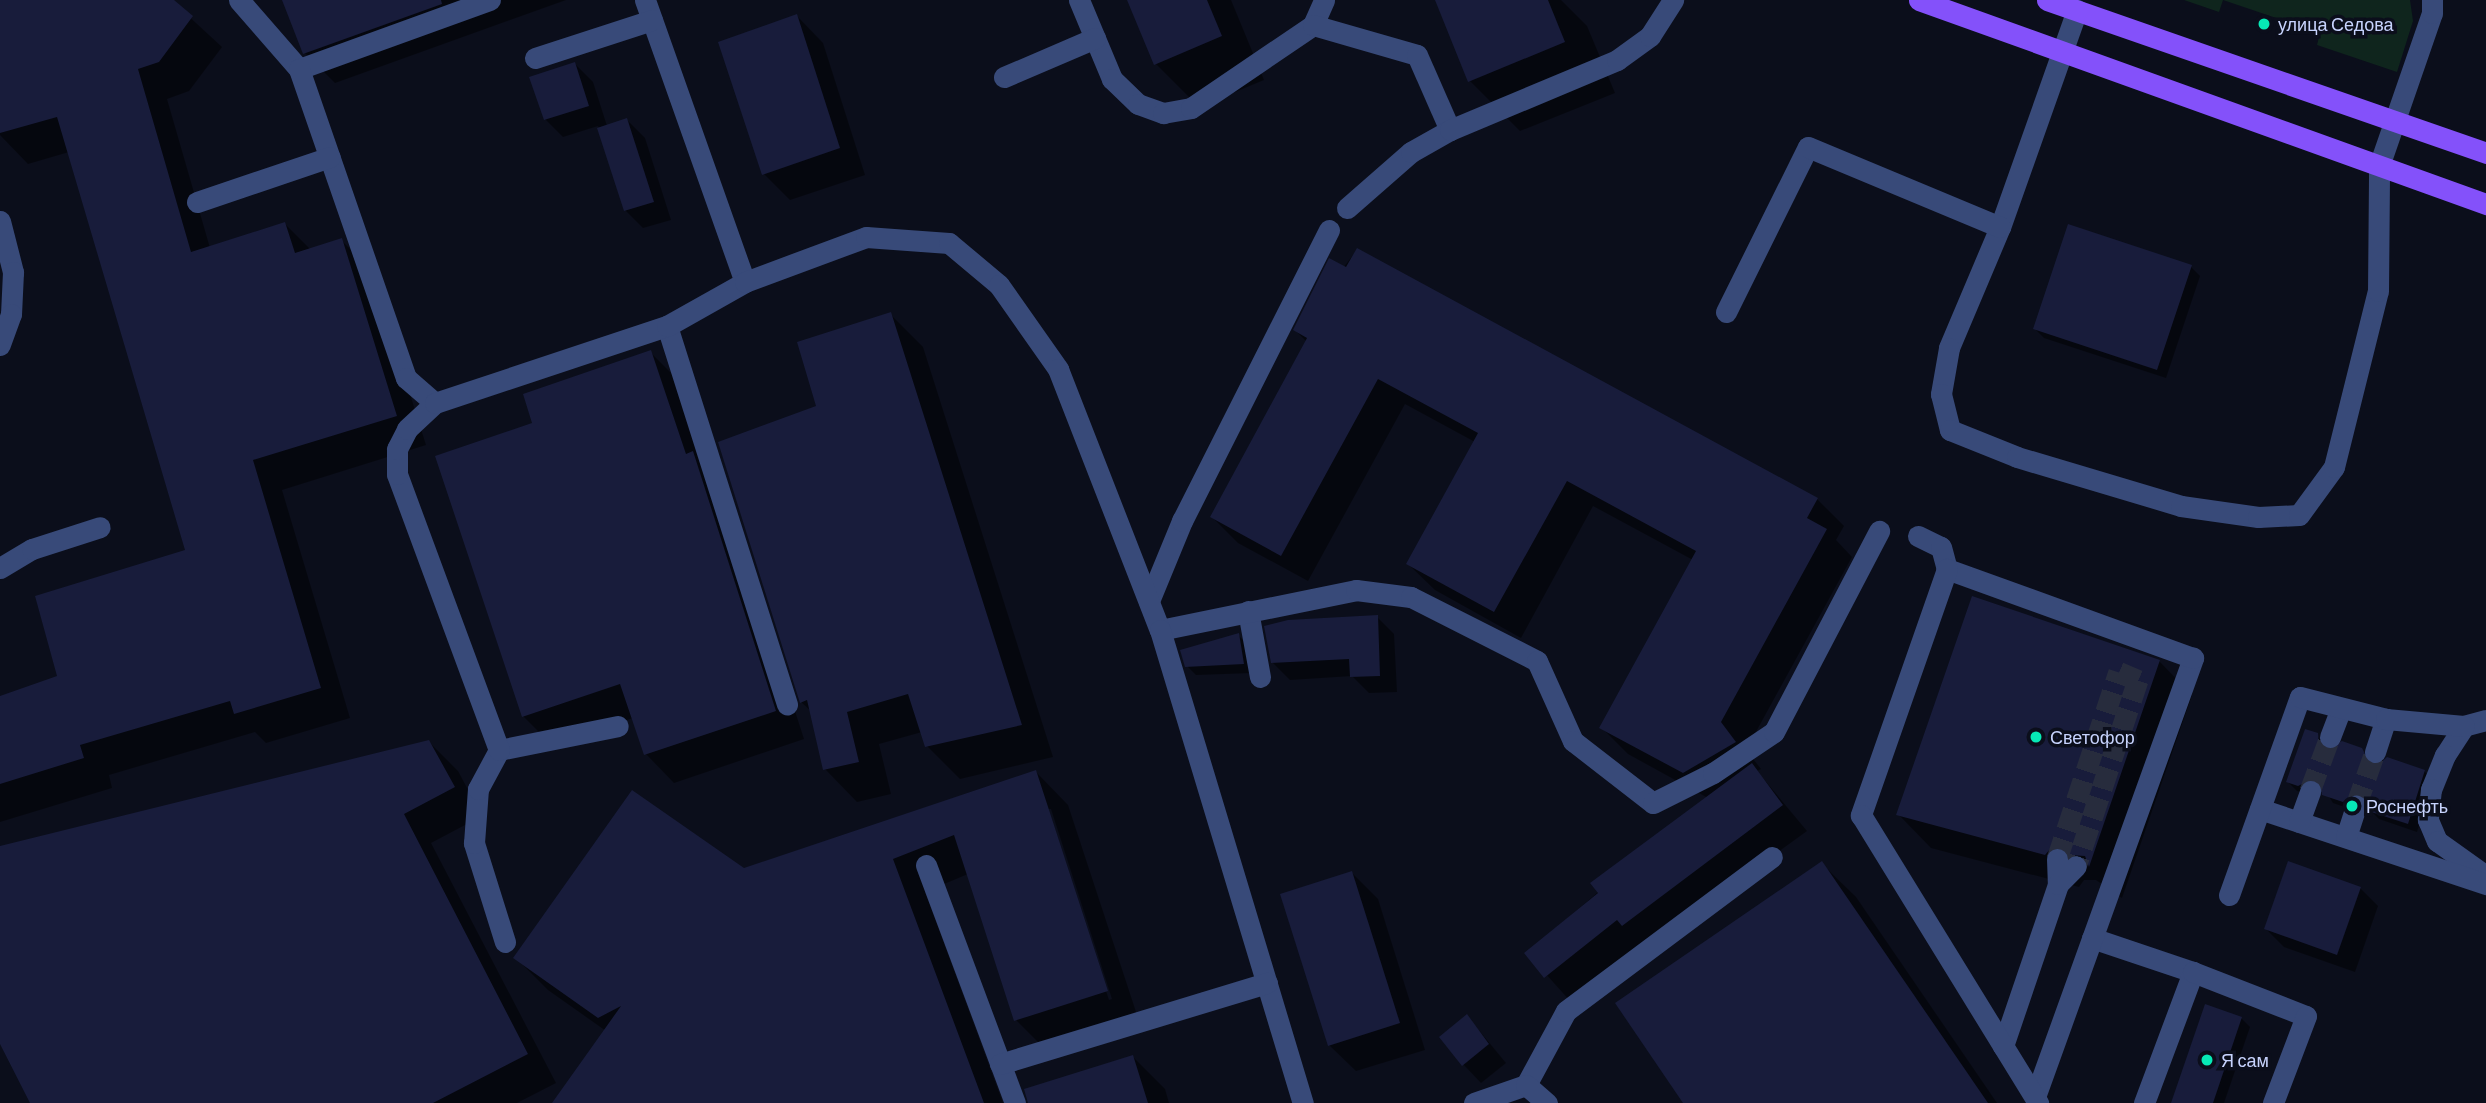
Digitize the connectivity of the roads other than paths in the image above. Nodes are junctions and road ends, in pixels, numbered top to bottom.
1 (239, 0) edge
2 (490, 0) edge
3 (1079, 0) edge
4 (1324, 0) edge
5 (1673, 0) edge
6 (1919, 0) edge
7 (2047, 0) edge
8 (2432, 0) edge
9 (648, 10) edge
10 (2077, 10) junction
11 (1313, 25) junction
12 (1096, 38) junction
13 (2062, 54) junction
14 (535, 58) dead end
15 (299, 69) junction
16 (1004, 77) dead end
17 (2395, 121) junction
18 (1450, 130) junction
19 (2486, 153) edge
20 (330, 157) junction
21 (2379, 166) junction
22 (197, 202) dead end
23 (2486, 204) edge
24 (1347, 208) dead end
25 (0, 221) edge
26 (2000, 227) junction
27 (1329, 230) dead end
28 (745, 282) junction
29 (1726, 312) dead end
30 (667, 326) junction
31 (0, 345) edge
32 (435, 402) junction
33 (100, 527) dead end
34 (1879, 531) dead end
35 (1918, 536) dead end
36 (0, 568) edge
37 (1947, 569) junction
38 (1149, 601) junction
39 (1248, 611) junction
40 (1160, 629) junction
41 (1260, 677) dead end
42 (787, 704) dead end
43 (2341, 708) junction
44 (2386, 719) junction
45 (2486, 720) edge
46 (618, 726) dead end
47 (2464, 726) junction
48 (2330, 737) tunnel mouth
49 (499, 750) junction
50 (2375, 752) tunnel mouth
51 (2310, 791) tunnel mouth
52 (2356, 806) tunnel mouth
53 (2260, 808) junction
54 (2299, 822) junction
55 (2346, 837) junction
56 (1772, 856) dead end
57 (2067, 863) tunnel mouth
58 (926, 865) dead end
59 (2486, 876) edge
60 (2486, 884) edge
61 (2229, 895) dead end
62 (2092, 938) junction
63 (505, 942) dead end
64 (2193, 972) junction
65 (1267, 983) junction
66 (2003, 1046) junction
67 (1000, 1064) junction
68 (1526, 1085) junction
69 (2036, 1100) edge
70 (1014, 1103) edge
71 (1303, 1103) edge
72 (1474, 1103) edge
73 (1547, 1103) edge
74 (2144, 1103) edge
75 (2273, 1103) edge

1 - 15 street
2 - 15 street
3 - 12 street
4 - 11 street
5 - 18 street
6 - 13 main road
7 - 10 main road
8 - 17 street
9 - 14 street
9 - 28 street
10 - 13 street
10 - 17 main road
11 - 12 street
11 - 18 street
12 - 16 street
13 - 21 main road
13 - 26 street
15 - 20 street
17 - 19 main road
17 - 21 street
18 - 24 street
20 - 22 street
20 - 32 street
21 - 23 main road
21 - 26 street
25 - 31 street
26 - 29 street
27 - 38 street
28 - 30 street
28 - 38 street
30 - 32 street
30 - 42 street
32 - 49 street
33 - 36 street
34 - 39 street
35 - 37 street
37 - 62 street
37 - 66 street
38 - 40 street
39 - 40 street
39 - 41 street
40 - 65 street
43 - 44 street
43 - 48 street
43 - 53 street
44 - 47 street
44 - 50 street
45 - 47 street
46 - 49 street
47 - 59 street
49 - 63 street
51 - 54 street
52 - 55 street
53 - 54 street
53 - 61 street
54 - 55 street
55 - 60 street
56 - 68 street
57 - 66 street
58 - 67 street
62 - 64 street
62 - 69 street
64 - 74 street
64 - 75 street
65 - 67 street
65 - 71 street
66 - 69 street
67 - 70 street
68 - 72 street
68 - 73 street

